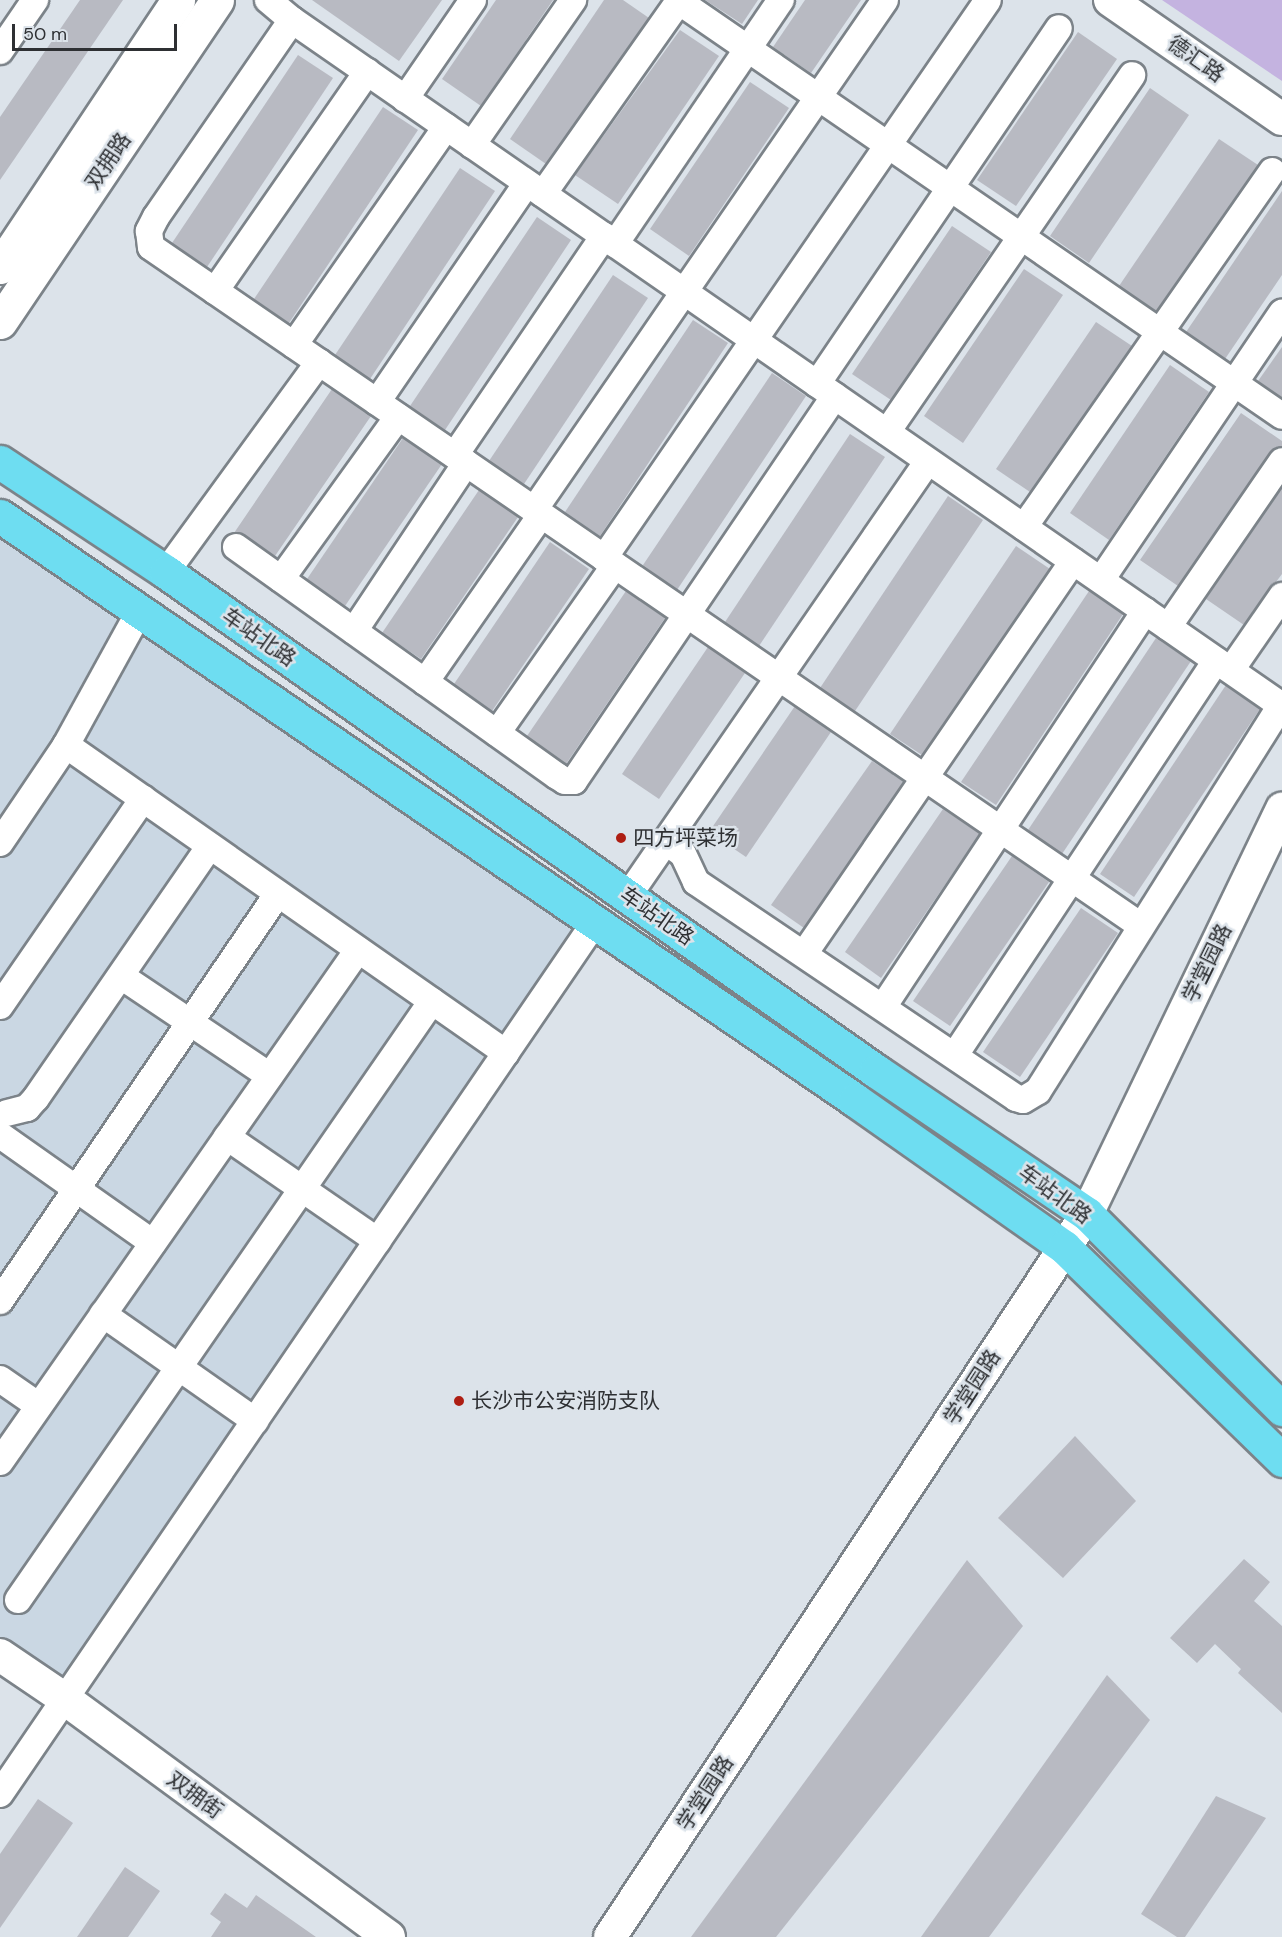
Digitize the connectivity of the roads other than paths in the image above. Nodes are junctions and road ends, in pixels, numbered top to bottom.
1 (35, 0) edge
2 (178, 0) edge
3 (217, 0) edge
4 (268, 0) edge
5 (473, 0) edge
6 (573, 0) edge
7 (679, 0) edge
8 (781, 0) edge
9 (885, 0) edge
10 (988, 0) edge
11 (1110, 0) edge
12 (292, 20) junction
13 (1059, 28) dead end
14 (747, 49) junction
15 (0, 51) edge
16 (367, 72) junction
17 (1132, 75) dead end
18 (818, 97) junction
19 (405, 99) junction
20 (1282, 118) edge
21 (446, 127) junction
22 (472, 145) junction
23 (888, 146) junction
24 (1272, 171) dead end
25 (535, 188) junction
26 (950, 188) junction
27 (1021, 237) junction
28 (609, 240) junction
29 (0, 267) edge
30 (215, 291) junction
31 (683, 291) junction
32 (1282, 314) edge
33 (0, 322) edge
34 (1160, 332) junction
35 (754, 340) junction
36 (294, 345) junction
37 (319, 362) junction
38 (1234, 384) junction
39 (826, 390) junction
40 (377, 402) junction
41 (1282, 416) edge
42 (398, 417) junction
43 (887, 432) junction
44 (460, 459) junction
45 (1282, 460) edge
46 (928, 461) junction
47 (0, 462) edge
48 (537, 512) junction
49 (0, 516) edge
50 (1024, 527) junction
51 (236, 547) dead end
52 (1073, 561) junction
53 (610, 562) junction
54 (166, 572) junction
55 (281, 579) junction
56 (1101, 580) junction
57 (1282, 596) edge
58 (1144, 611) junction
59 (139, 612) junction
60 (688, 616) junction
61 (1168, 627) junction
62 (354, 631) junction
63 (1223, 665) junction
64 (778, 677) junction
65 (425, 682) junction
66 (1282, 706) edge
67 (497, 733) junction
68 (66, 745) junction
69 (925, 778) junction
70 (143, 799) junction
71 (1282, 808) edge
72 (1000, 829) junction
73 (665, 841) junction
74 (0, 843) edge
75 (210, 846) junction
76 (1071, 878) junction
77 (278, 894) junction
78 (628, 896) junction
79 (1134, 921) dead end
80 (595, 922) junction
81 (357, 950) junction
82 (804, 954) junction
83 (121, 976) junction
84 (432, 1001) junction
85 (0, 1005) edge
86 (883, 1007) junction
87 (191, 1023) junction
88 (506, 1053) junction
89 (955, 1055) junction
90 (270, 1076) junction
91 (2, 1119) edge
92 (227, 1137) junction
93 (78, 1190) junction
94 (303, 1190) junction
95 (1087, 1214) junction
96 (378, 1241) junction
97 (153, 1243) junction
98 (1064, 1247) junction
99 (0, 1301) edge
100 (103, 1314) junction
101 (179, 1368) junction
102 (0, 1378) edge
103 (39, 1406) junction
104 (1282, 1408) edge
105 (255, 1421) junction
106 (1282, 1460) edge
107 (0, 1462) edge
108 (18, 1600) dead end
109 (0, 1655) edge
110 (65, 1700) junction
111 (0, 1794) edge
112 (389, 1937) edge
113 (610, 1937) edge

1 - 15 street
2 - 29 main road, 双拥路
3 - 33 main road, 双拥路
4 - 12 street
5 - 19 street
6 - 22 street
7 - 14 street
7 - 25 street
8 - 14 street
9 - 18 street
10 - 23 street
11 - 20 street, 德汇路
12 - 16 street
12 - 30 street
13 - 26 street
14 - 18 street
14 - 28 street
16 - 19 street
16 - 30 street
17 - 27 street
18 - 23 street
18 - 31 street
19 - 21 street
21 - 22 street
21 - 36 street
22 - 25 street
23 - 26 street
23 - 35 street
24 - 34 street
25 - 28 street
25 - 40 street
26 - 27 street
26 - 39 street
27 - 34 street
27 - 43 street
28 - 31 street
28 - 44 street
30 - 36 street
31 - 35 street
31 - 48 street
32 - 38 street
34 - 38 street
34 - 50 street
35 - 39 street
35 - 53 street
36 - 37 street
37 - 40 street
37 - 54 street
38 - 41 street
38 - 56 street
39 - 43 street
39 - 60 street
40 - 42 street
42 - 44 street
42 - 55 street
43 - 46 street
44 - 48 street
44 - 62 street
45 - 61 street
46 - 50 street
46 - 64 street
47 - 54 main road, 车站北路
48 - 53 street
48 - 65 street
49 - 59 main road, 车站北路
50 - 52 street
51 - 55 street
52 - 56 street
52 - 69 street
53 - 60 street
53 - 67 street
54 - 78 main road, 车站北路
55 - 62 street
56 - 58 street
57 - 63 street
58 - 61 street
58 - 72 street
59 - 68 street
59 - 80 main road, 车站北路
60 - 64 street
60 - 67 street
61 - 63 street
62 - 65 street
63 - 66 street
63 - 76 street
64 - 69 street
64 - 73 street
65 - 67 street
66 - 89 street
68 - 70 street
68 - 74 street
69 - 72 street
69 - 82 street
70 - 75 street
70 - 85 street
71 - 95 street, 学堂园路
72 - 76 street
72 - 86 street
73 - 78 street
73 - 82 street
75 - 77 street
75 - 83 street
76 - 79 street
76 - 89 street
77 - 81 street
77 - 87 street
78 - 95 main road, 车站北路
80 - 88 street
80 - 98 main road, 车站北路
81 - 84 street
81 - 90 street
82 - 86 street
83 - 87 street
83 - 91 street
84 - 88 street
84 - 94 street
86 - 89 street
87 - 90 street
87 - 93 street
88 - 96 street
90 - 92 street
91 - 93 street
92 - 94 street
92 - 97 street
93 - 97 street
93 - 99 street
94 - 96 street
94 - 101 street
95 - 98 street, 学堂园路
95 - 104 main road, 车站北路
96 - 105 street
97 - 100 street
98 - 106 main road, 车站北路
98 - 113 street, 学堂园路
100 - 101 street
100 - 103 street
101 - 105 street
101 - 108 street
102 - 103 street
103 - 107 street
105 - 110 street
109 - 110 street, 双拥街
110 - 111 street
110 - 112 street, 双拥街

